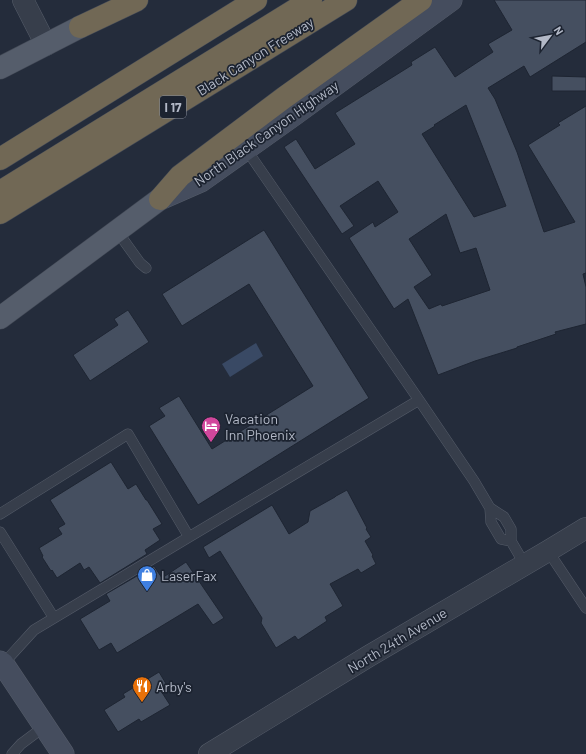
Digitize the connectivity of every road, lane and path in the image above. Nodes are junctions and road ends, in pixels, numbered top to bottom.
1 (23, 0) edge
2 (125, 0) edge
3 (137, 0) edge
4 (256, 0) edge
5 (311, 0) edge
6 (346, 0) edge
7 (421, 0) edge
8 (451, 0) edge
9 (80, 27) junction
10 (46, 45) junction
11 (0, 68) edge
12 (246, 148) junction
13 (0, 159) edge
14 (0, 192) edge
15 (160, 199) junction
16 (0, 213) edge
17 (117, 231) junction
18 (146, 268) dead end
19 (0, 318) edge
20 (419, 400) junction
21 (0, 514) edge
22 (586, 528) edge
23 (0, 532) edge
24 (189, 537) junction
25 (548, 551) junction
26 (525, 565) junction
27 (586, 608) edge
28 (54, 618) junction
29 (1, 660) edge
30 (45, 726) junction
31 (12, 754) edge
32 (63, 754) edge
33 (209, 754) edge

1 - 10 street
2 - 9 main road
3 - 9 highway
4 - 13 highway
5 - 14 highway
6 - 16 highway, Black Canyon Freeway / I 17
7 - 15 highway
8 - 12 main road, North Black Canyon Highway
9 - 10 main road
10 - 11 main road
12 - 15 main road, North Black Canyon Highway
12 - 20 lane
15 - 17 main road, North Black Canyon Highway
17 - 18 lane
17 - 19 main road, North Black Canyon Highway
20 - 24 lane
20 - 26 lane
21 - 24 lane
22 - 25 street, North 24th Avenue
23 - 28 lane
24 - 28 lane
25 - 26 street, North 24th Avenue
25 - 27 lane
26 - 33 street, North 24th Avenue
28 - 29 lane
29 - 30 main road
30 - 31 lane
30 - 32 main road

